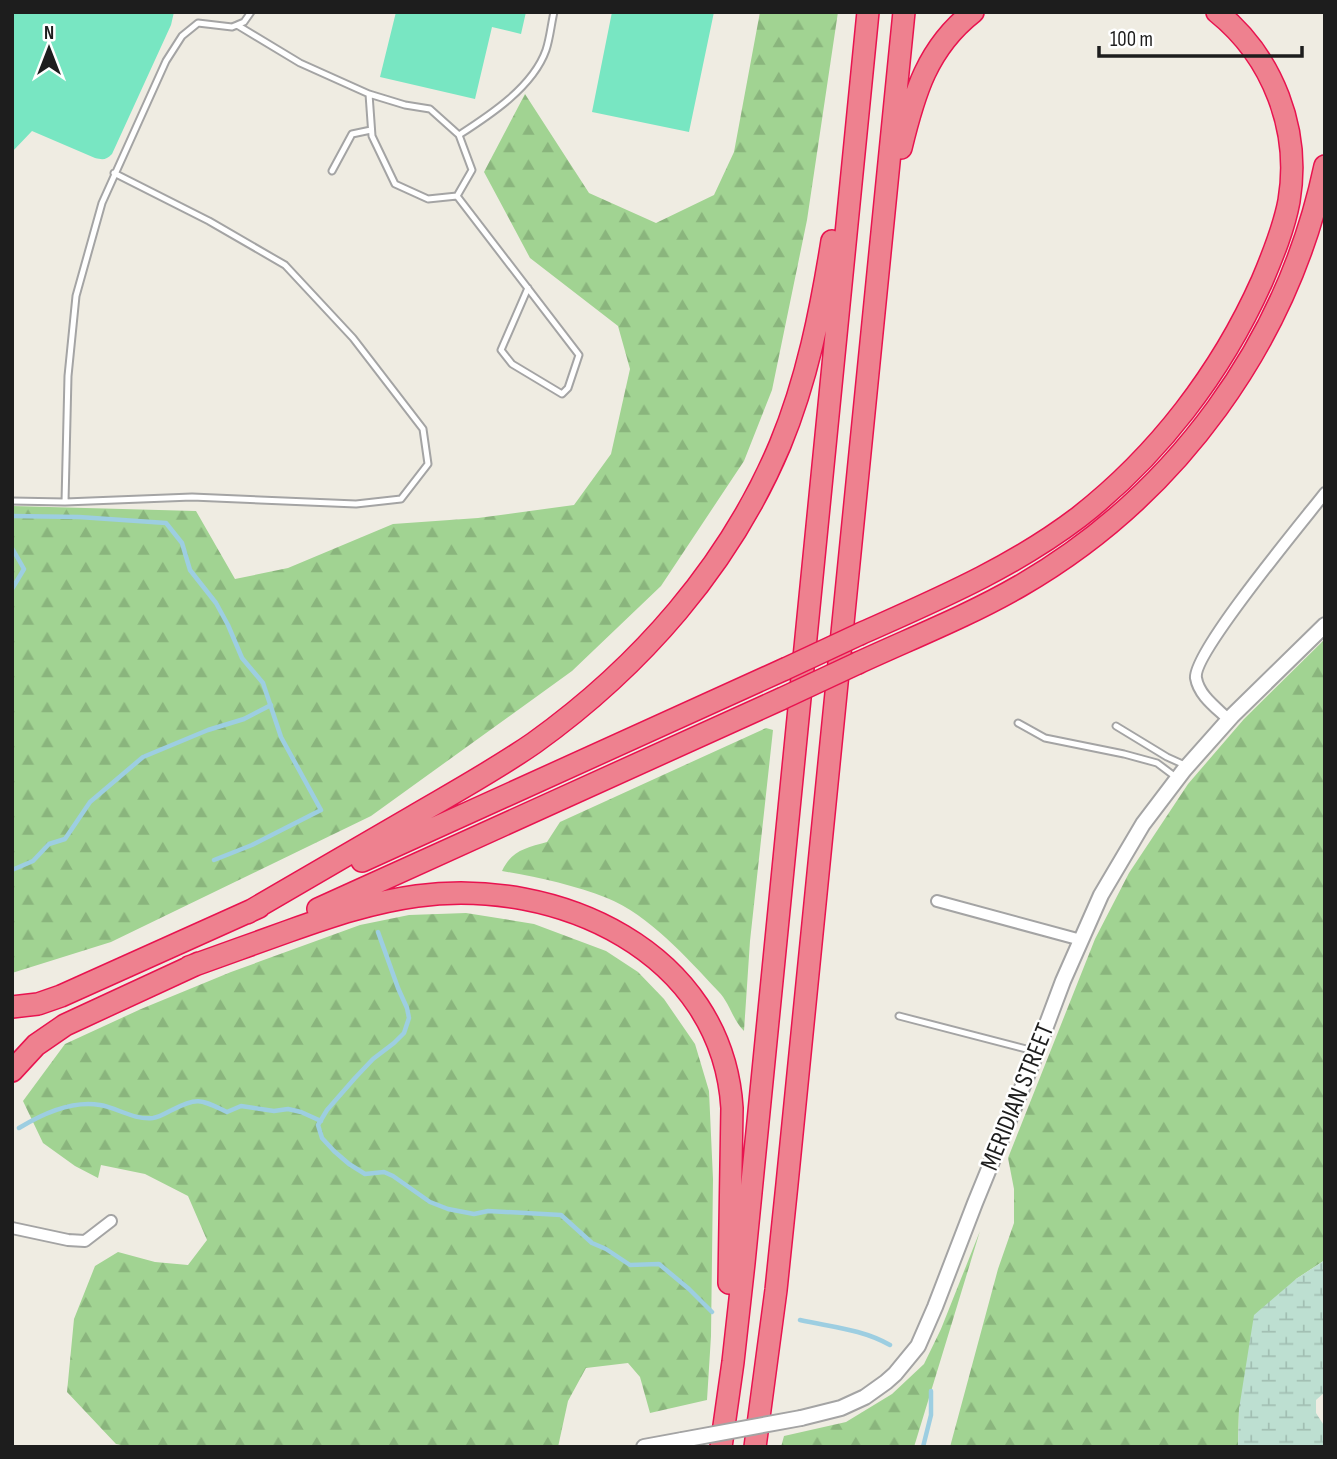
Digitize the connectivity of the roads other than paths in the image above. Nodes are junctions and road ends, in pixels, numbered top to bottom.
1 (251, 12) edge
2 (554, 12) edge
3 (868, 12) edge
4 (904, 12) edge
5 (973, 12) edge
6 (1217, 12) edge
7 (237, 25) junction
8 (864, 53) junction
9 (369, 94) junction
10 (371, 130) junction
11 (459, 135) junction
12 (1325, 166) edge
13 (332, 171) dead end
14 (114, 173) junction
15 (457, 196) junction
16 (528, 288) junction
17 (875, 291) junction
18 (1325, 494) edge
19 (12, 500) edge
20 (65, 502) junction
21 (1325, 625) edge
22 (1229, 720) junction
23 (1018, 723) dead end
24 (1116, 726) dead end
25 (1187, 766) junction
26 (1177, 778) junction
27 (937, 901) dead end
28 (247, 913) junction
29 (1082, 940) junction
30 (189, 967) junction
31 (12, 1007) edge
32 (900, 1016) dead end
33 (1037, 1051) junction
34 (12, 1071) edge
35 (111, 1221) dead end
36 (12, 1228) edge
37 (727, 1410) junction
38 (644, 1447) edge
39 (721, 1447) edge
40 (755, 1447) edge

1 - 7 lane
2 - 11 lane
3 - 8 highway
4 - 17 highway
5 - 17 highway
6 - 28 highway, bridge
7 - 9 lane
7 - 14 lane
8 - 28 highway
8 - 37 highway
9 - 10 lane
9 - 11 lane
10 - 13 lane
10 - 15 lane
11 - 15 lane
12 - 30 highway, bridge
14 - 20 lane
14 - 20 lane
15 - 16 lane
16 - 16 lane
17 - 40 highway
18 - 22 street
19 - 20 lane
21 - 22 street, MERIDIAN STREET
22 - 25 street, MERIDIAN STREET
23 - 26 lane
24 - 25 lane
25 - 26 street, MERIDIAN STREET
26 - 29 street, MERIDIAN STREET
27 - 29 street
28 - 31 highway
29 - 33 street, MERIDIAN STREET
30 - 34 highway
30 - 37 highway
32 - 33 lane
33 - 38 street, MERIDIAN STREET, bridge
35 - 36 street
37 - 39 highway

